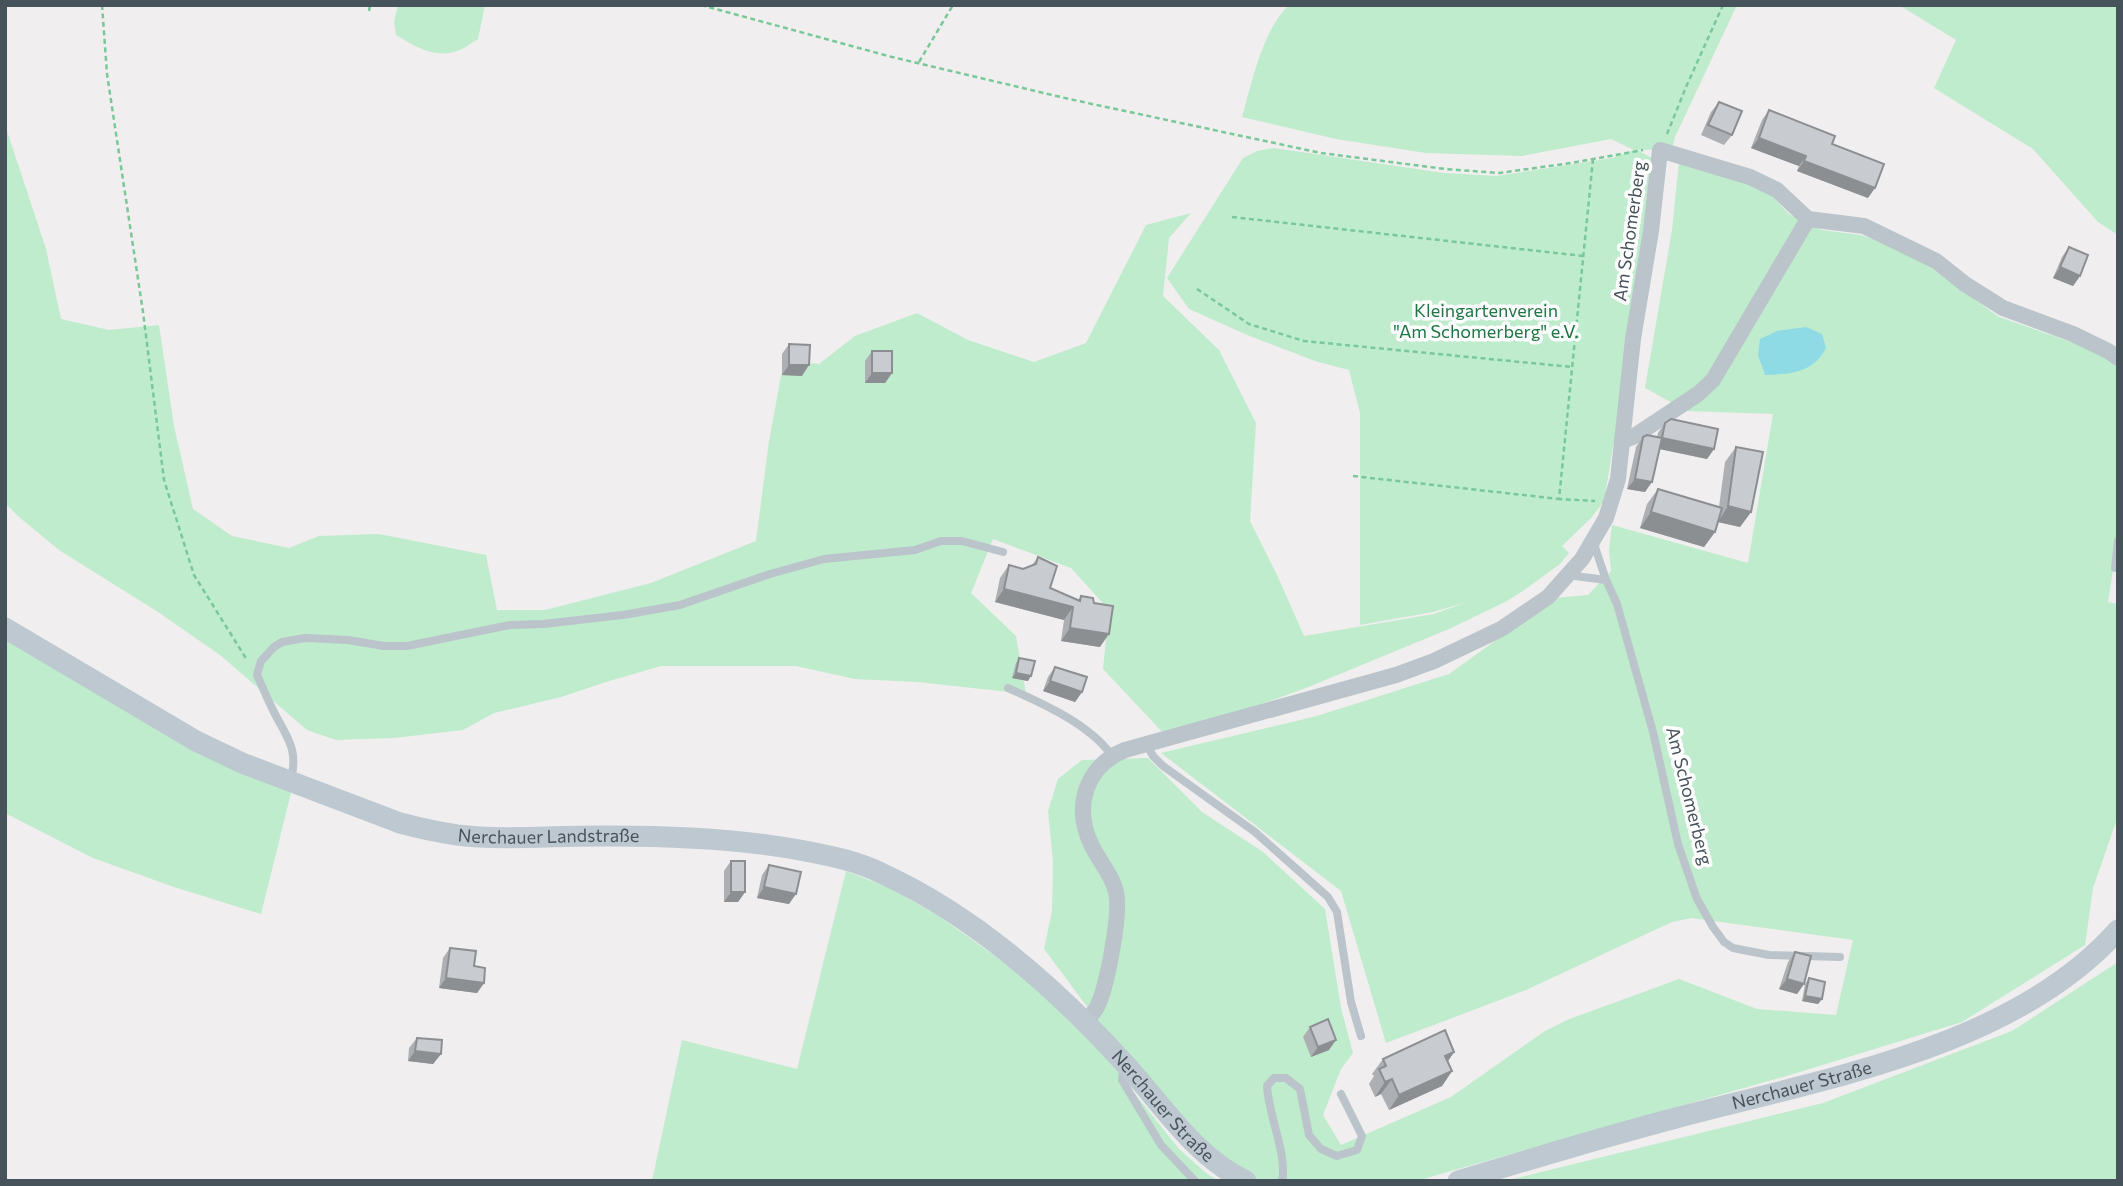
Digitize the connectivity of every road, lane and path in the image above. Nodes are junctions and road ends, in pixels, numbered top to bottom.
1 (102, 5) edge
2 (370, 5) edge
3 (701, 5) edge
4 (953, 5) edge
5 (1723, 5) edge
6 (369, 11) dead end
7 (919, 62) junction
8 (1660, 150) junction
9 (1593, 159) junction
10 (1232, 217) dead end
11 (1808, 219) junction
12 (1583, 256) junction
13 (1197, 289) dead end
14 (2118, 358) edge
15 (1572, 367) junction
16 (1622, 441) junction
17 (1353, 476) dead end
18 (1559, 499) junction
19 (1611, 502) junction
20 (1592, 541) junction
21 (2118, 541) edge
22 (1003, 552) dead end
23 (2115, 568) dead end
24 (1567, 575) junction
25 (1606, 580) junction
26 (5, 628) edge
27 (257, 675) junction
28 (1008, 688) dead end
29 (1147, 745) junction
30 (1112, 756) junction
31 (290, 782) junction
32 (2118, 930) edge
33 (1840, 957) dead end
34 (1086, 1021) junction
35 (1361, 1036) dead end
36 (1126, 1065) junction
37 (1340, 1094) dead end
38 (1195, 1181) edge
39 (1245, 1181) edge
40 (1282, 1181) edge
41 (1458, 1181) edge

1 - 27 path
2 - 6 path
3 - 7 path
4 - 7 path
5 - 8 path
7 - 9 path
8 - 9 path
8 - 11 street, Am Schomerberg
8 - 16 street, Am Schomerberg
9 - 12 path
10 - 12 path
11 - 14 street
11 - 16 street
12 - 15 path
13 - 15 path
15 - 18 path
16 - 19 street, Am Schomerberg
17 - 18 path
18 - 19 path
19 - 20 street, Am Schomerberg
20 - 24 street, Am Schomerberg
20 - 25 lane, Am Schomerberg
21 - 23 lane
22 - 27 lane
24 - 25 lane
24 - 29 street, Am Schomerberg
25 - 33 lane, Am Schomerberg
26 - 31 main road, Nerchauer Landstraße
27 - 31 lane
28 - 30 lane
29 - 30 street, Am Schomerberg
29 - 35 lane
30 - 34 street
31 - 34 main road, Nerchauer Landstraße
32 - 41 main road, Nerchauer Straße
34 - 36 main road, Nerchauer Straße
36 - 38 lane
36 - 39 main road, Nerchauer Straße
37 - 40 lane

